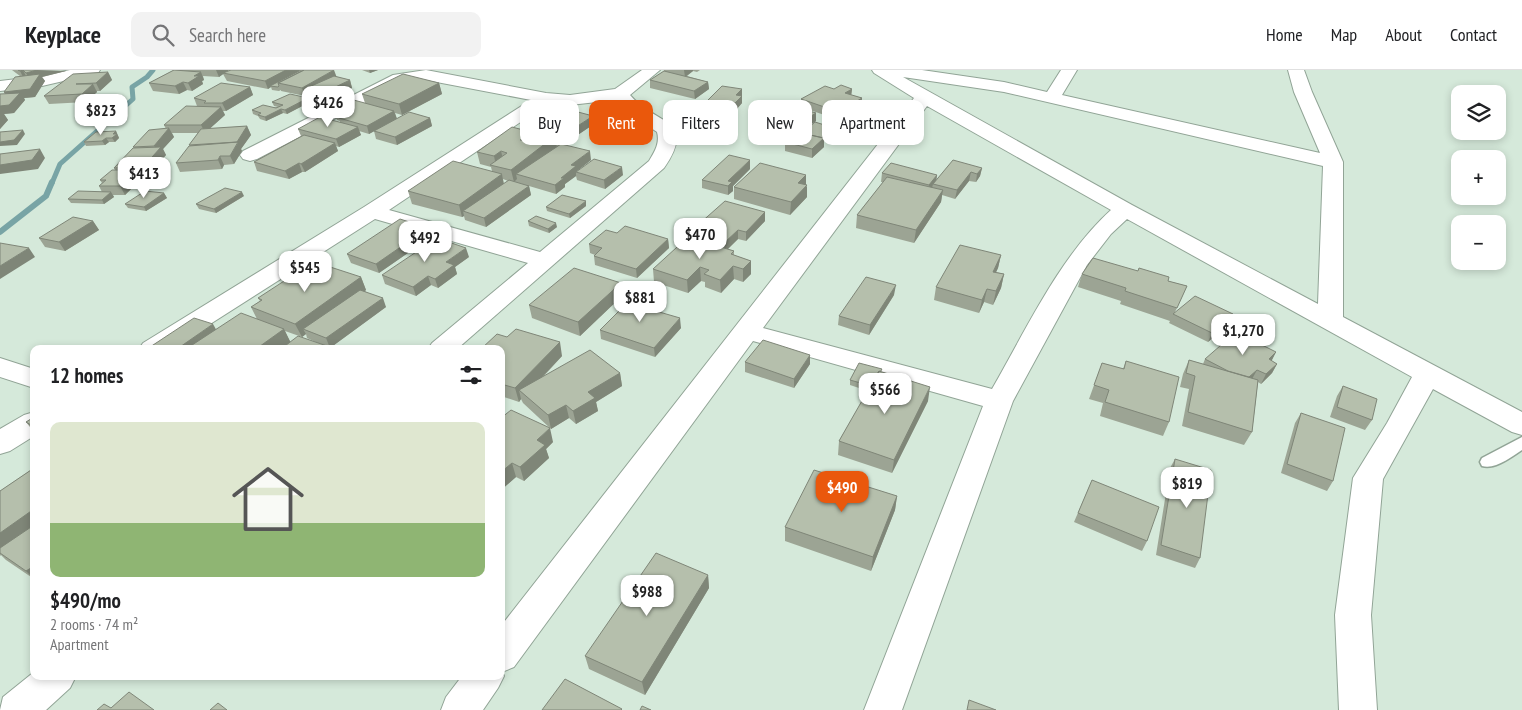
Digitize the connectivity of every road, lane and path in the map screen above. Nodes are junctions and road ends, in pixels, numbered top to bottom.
1 (92, 70) edge
2 (652, 70) edge
3 (880, 70) edge
4 (889, 70) edge
5 (1069, 70) edge
6 (1296, 70) edge
7 (430, 72) edge
8 (0, 86) edge
9 (620, 94) junction
10 (924, 97) junction
11 (546, 98) junction
12 (1052, 98) junction
13 (250, 155) dead end
14 (1333, 162) junction
15 (1125, 209) junction
16 (372, 212) junction
17 (544, 260) junction
18 (1330, 321) junction
19 (746, 331) junction
20 (158, 345) edge
21 (445, 345) edge
22 (0, 367) edge
23 (1428, 372) junction
24 (30, 378) edge
25 (999, 401) junction
26 (30, 424) edge
27 (1522, 425) edge
28 (0, 443) edge
29 (1522, 443) edge
30 (1488, 462) dead end
31 (505, 650) edge
32 (52, 680) edge
33 (482, 680) edge
34 (17, 710) edge
35 (460, 710) edge
36 (883, 710) edge
37 (1358, 710) edge

1 - 8 street
2 - 9 street
3 - 10 street
4 - 12 street
5 - 12 street
6 - 14 street
7 - 11 street
7 - 13 street
9 - 11 street
9 - 17 street
10 - 15 street
10 - 19 street
11 - 16 street
12 - 14 street
14 - 18 street
15 - 18 street
15 - 25 street
16 - 17 street
16 - 20 street
17 - 21 street
18 - 23 street
19 - 25 street
19 - 31 street
22 - 24 street
23 - 27 street
23 - 37 street
25 - 36 street
26 - 28 street
29 - 30 lane
32 - 34 street
33 - 35 street

